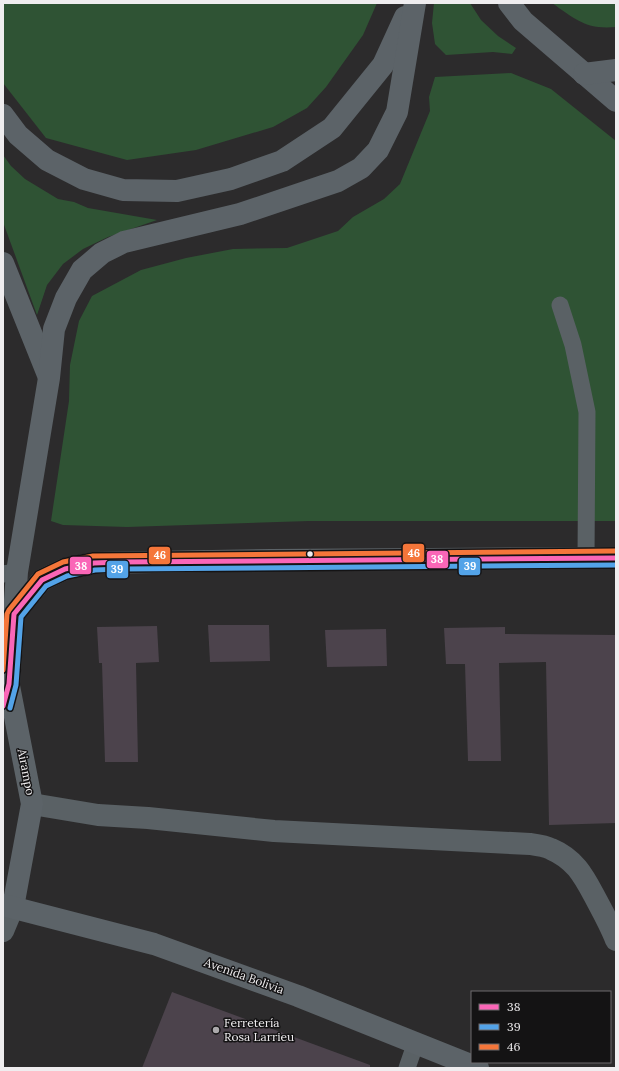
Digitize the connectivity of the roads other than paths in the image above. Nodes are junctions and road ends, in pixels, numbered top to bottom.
1 (411, 3) edge
2 (415, 3) edge
3 (509, 3) edge
4 (616, 70) edge
5 (584, 74) junction
6 (616, 101) edge
7 (3, 115) edge
8 (3, 263) edge
9 (560, 305) dead end
10 (49, 378) junction
11 (586, 558) junction
12 (616, 558) edge
13 (10, 573) edge
14 (14, 614) junction
15 (9, 684) junction
16 (3, 706) edge
17 (32, 804) junction
18 (6, 907) edge
19 (3, 931) edge
20 (616, 940) edge
21 (416, 1042) junction
22 (407, 1068) edge
23 (478, 1068) edge

1 - 7 main road
2 - 10 main road, Airampo
3 - 5 main road
4 - 5 main road
5 - 6 main road
8 - 10 main road
9 - 11 lane
10 - 13 main road, Airampo
11 - 12 main road
11 - 14 main road
13 - 14 main road, Airampo
14 - 15 main road, Airampo
15 - 16 main road, Airampo
15 - 17 main road, Airampo
17 - 18 main road, Airampo
17 - 20 street
18 - 19 street
18 - 21 main road, Avenida Bolivia
21 - 22 lane
21 - 23 main road, Avenida Bolivia

